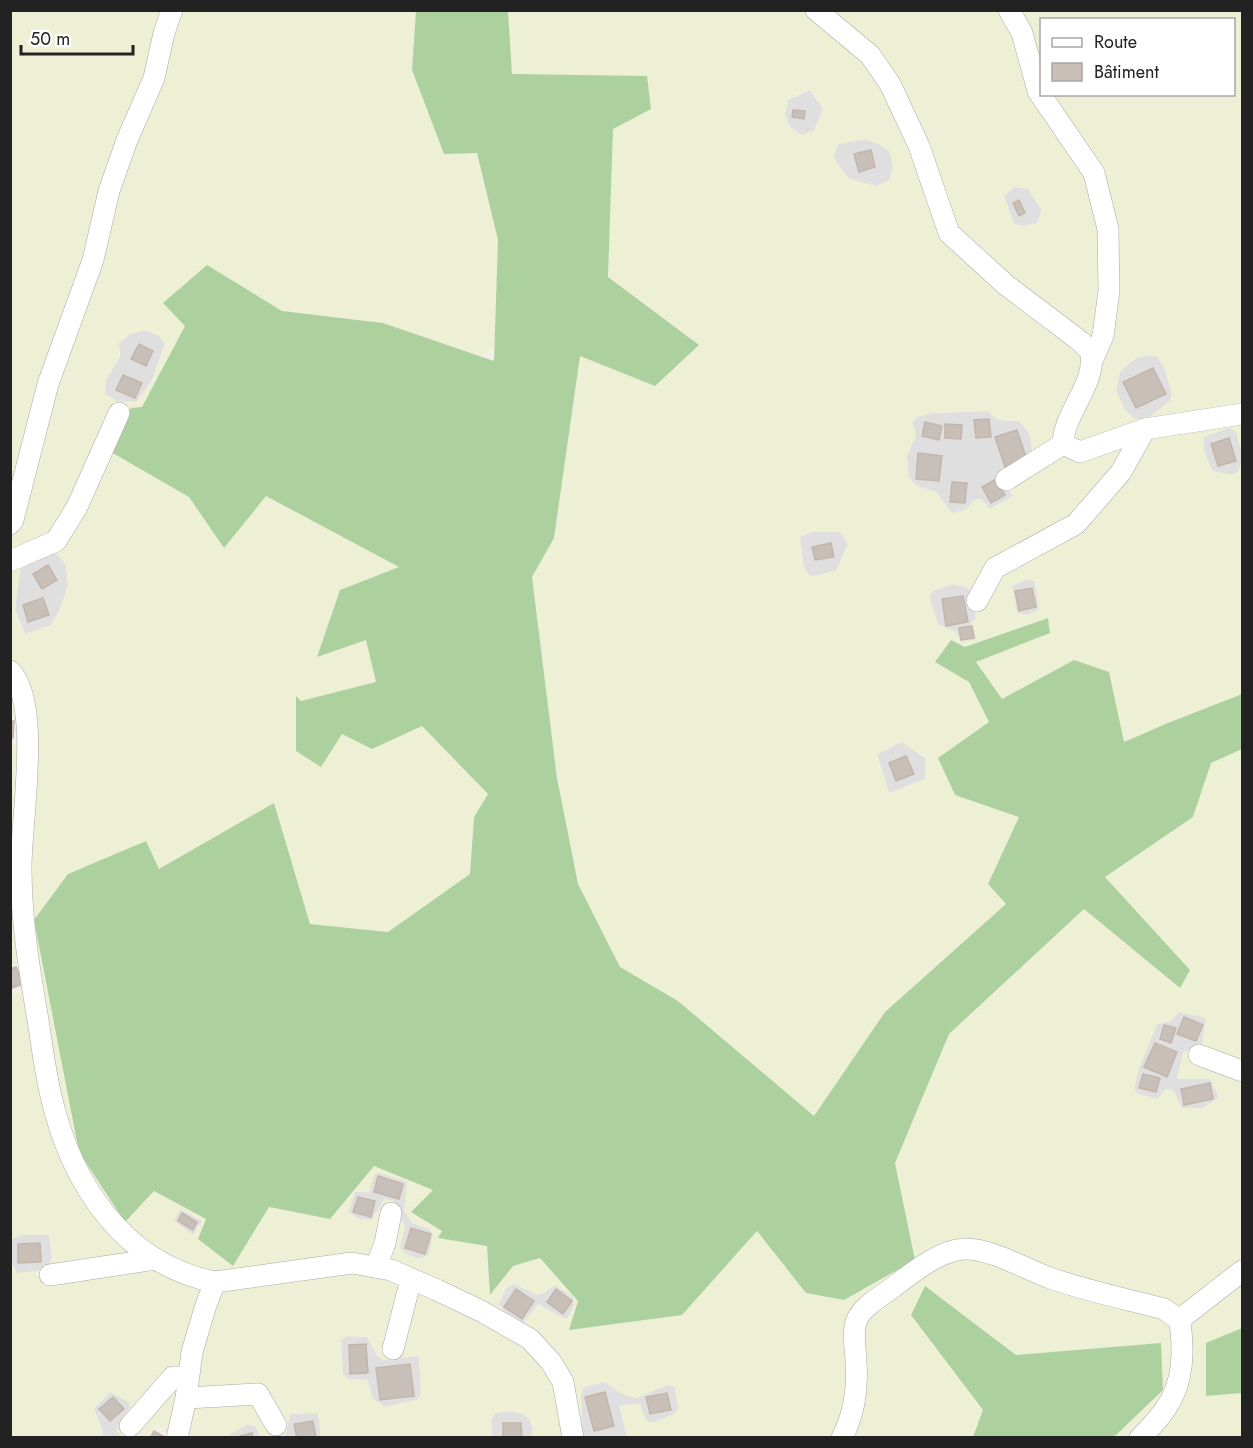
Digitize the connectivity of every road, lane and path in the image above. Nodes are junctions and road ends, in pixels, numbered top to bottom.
1 (172, 10) edge
2 (816, 10) edge
3 (1009, 10) edge
4 (1040, 94) edge
5 (1041, 96) edge
6 (1092, 361) junction
7 (119, 413) dead end
8 (1242, 414) edge
9 (1145, 429) junction
10 (1063, 444) junction
11 (1006, 480) dead end
12 (10, 524) edge
13 (10, 561) edge
14 (977, 601) dead end
15 (10, 671) edge
16 (1199, 1055) dead end
17 (1242, 1071) edge
18 (391, 1213) dead end
19 (156, 1259) junction
20 (376, 1267) junction
21 (1242, 1271) edge
22 (50, 1275) dead end
23 (193, 1278) junction
24 (411, 1279) junction
25 (215, 1282) junction
26 (206, 1305) junction
27 (1179, 1320) junction
28 (393, 1349) dead end
29 (186, 1388) junction
30 (276, 1425) dead end
31 (130, 1426) dead end
32 (177, 1437) edge
33 (573, 1437) edge
34 (842, 1437) edge
35 (1140, 1437) edge

1 - 12 street
2 - 6 street
3 - 4 street
5 - 6 street
6 - 10 street
7 - 13 street
8 - 9 street
9 - 10 street
9 - 14 street
10 - 11 street
15 - 19 street
16 - 17 street
18 - 20 street
19 - 22 street
19 - 23 street
20 - 24 street
20 - 25 street
21 - 27 street
23 - 25 street
23 - 26 street
24 - 28 street
24 - 33 street
25 - 26 street
26 - 29 street
27 - 34 street
27 - 35 street
29 - 30 street
29 - 31 street
29 - 32 street

